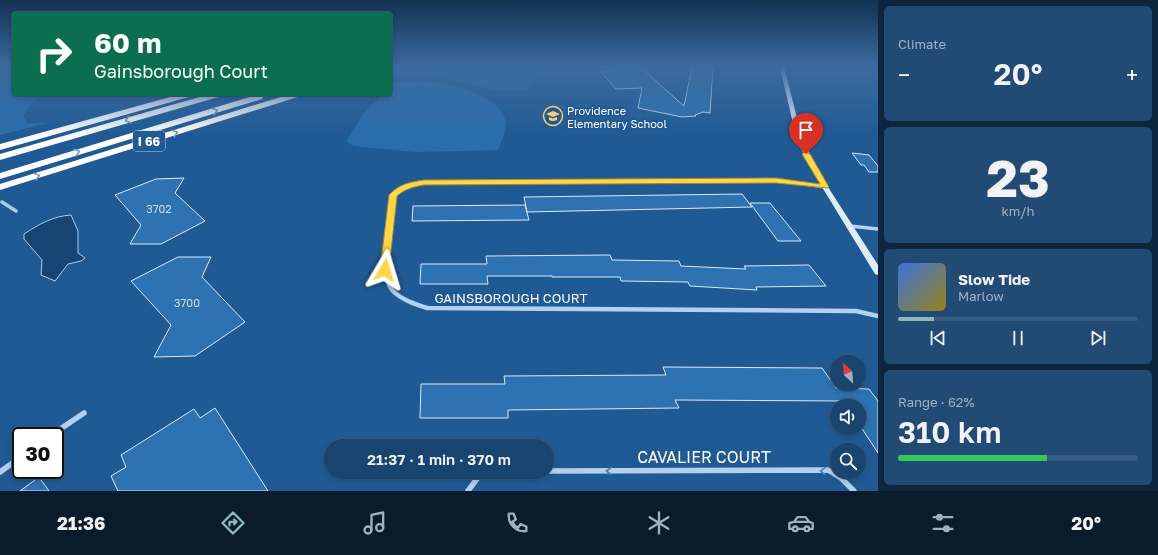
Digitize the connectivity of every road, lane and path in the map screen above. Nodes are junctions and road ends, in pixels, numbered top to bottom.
1 (788, 90) edge
2 (183, 96) edge
3 (212, 96) edge
4 (263, 96) edge
5 (292, 96) edge
6 (0, 146) edge
7 (0, 157) edge
8 (0, 176) edge
9 (0, 187) edge
10 (825, 187) junction
11 (850, 226) junction
12 (878, 229) edge
13 (878, 272) edge
14 (878, 316) edge
15 (84, 413) dead end
16 (63, 427) edge
17 (12, 463) edge
18 (554, 471) edge
19 (0, 472) edge
20 (477, 479) edge
21 (468, 491) edge
22 (854, 491) edge

1 - 10 main road
2 - 6 highway
3 -> 7 highway
8 -> 4 highway
9 -> 5 highway, I 66
10 - 11 main road
10 - 14 street, GAINSBOROUGH COURT
11 - 12 street
11 - 13 main road
15 - 16 street
17 - 19 street
22 -> 18 street, CAVALIER COURT
20 - 21 street

